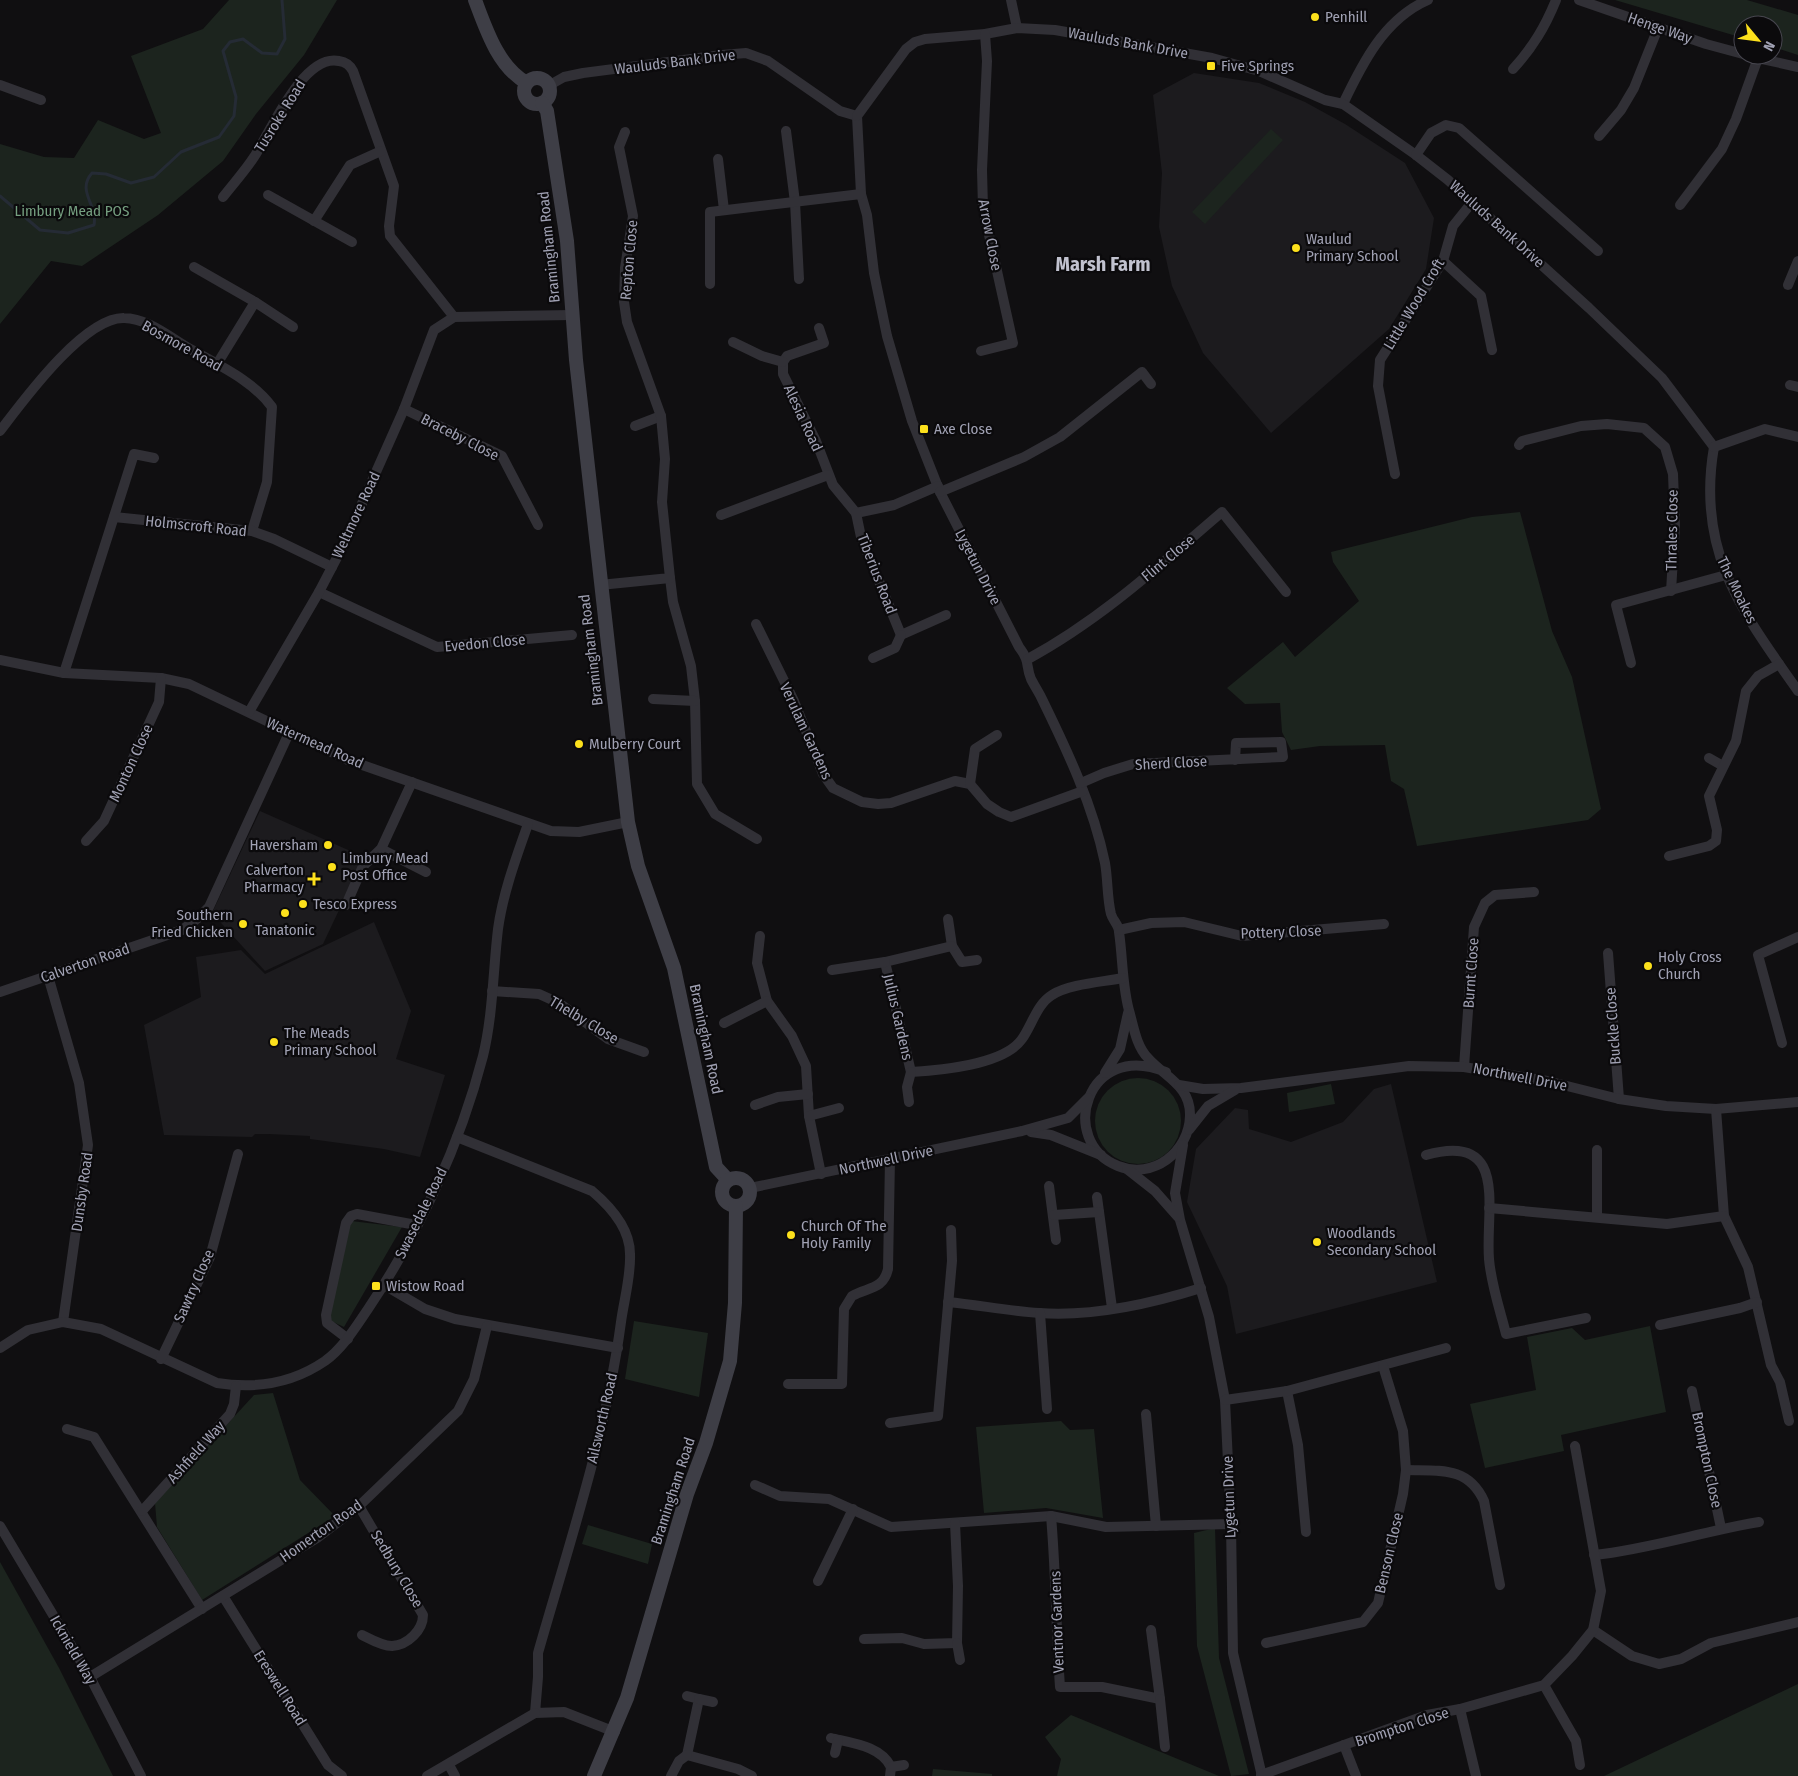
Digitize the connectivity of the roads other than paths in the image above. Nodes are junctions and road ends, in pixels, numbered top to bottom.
1 (475, 0) edge
2 (1011, 0) edge
3 (1428, 0) edge
4 (1556, 0) edge
5 (1579, 0) edge
6 (1017, 28) junction
7 (1658, 28) junction
8 (985, 34) junction
9 (1733, 51) edge
10 (1783, 64) edge
11 (1755, 65) edge
12 (1798, 67) edge
13 (1514, 69) dead end
14 (527, 83) junction
15 (0, 86) edge
16 (548, 86) junction
17 (41, 100) dead end
18 (542, 103) junction
19 (1343, 104) junction
20 (857, 116) junction
21 (786, 131) dead end
22 (625, 132) dead end
23 (1599, 136) dead end
24 (381, 151) junction
25 (1416, 155) junction
26 (718, 159) dead end
27 (861, 194) junction
28 (268, 195) dead end
29 (223, 197) dead end
30 (1473, 201) junction
31 (795, 202) junction
32 (1680, 205) dead end
33 (724, 210) junction
34 (314, 221) junction
35 (352, 242) dead end
36 (1598, 251) dead end
37 (1443, 261) junction
38 (1798, 261) edge
39 (194, 267) dead end
40 (799, 279) dead end
41 (710, 284) dead end
42 (1788, 285) dead end
43 (255, 302) junction
44 (573, 315) junction
45 (454, 317) junction
46 (293, 327) dead end
47 (819, 328) dead end
48 (733, 342) dead end
49 (1492, 350) dead end
50 (981, 351) dead end
51 (783, 362) junction
52 (217, 364) junction
53 (1151, 384) dead end
54 (404, 409) junction
55 (661, 416) junction
56 (634, 426) dead end
57 (0, 431) edge
58 (1798, 436) edge
59 (1519, 445) dead end
60 (1714, 447) junction
61 (154, 458) dead end
62 (1394, 474) dead end
63 (828, 475) junction
64 (939, 489) junction
65 (856, 514) junction
66 (721, 515) dead end
67 (114, 517) junction
68 (538, 525) dead end
69 (252, 531) junction
70 (332, 567) junction
71 (1726, 575) junction
72 (670, 578) junction
73 (600, 585) junction
74 (1671, 590) junction
75 (319, 592) junction
76 (1286, 592) dead end
77 (946, 615) dead end
78 (756, 624) dead end
79 (572, 635) dead end
80 (901, 635) junction
81 (873, 658) dead end
82 (1028, 659) junction
83 (0, 660) edge
84 (1632, 663) dead end
85 (1779, 664) junction
86 (64, 672) junction
87 (162, 678) junction
88 (1798, 691) edge
89 (653, 699) dead end
90 (695, 701) junction
91 (249, 712) junction
92 (289, 733) junction
93 (997, 735) dead end
94 (1709, 758) dead end
95 (1235, 760) junction
96 (1723, 766) junction
97 (412, 782) junction
98 (970, 784) junction
99 (1082, 787) junction
100 (628, 822) junction
101 (528, 824) junction
102 (757, 839) dead end
103 (86, 842) dead end
104 (381, 849) junction
105 (1669, 856) dead end
106 (426, 872) dead end
107 (1534, 892) dead end
108 (346, 905) dead end
109 (948, 919) dead end
110 (1384, 924) dead end
111 (1120, 930) junction
112 (760, 936) dead end
113 (1798, 937) edge
114 (952, 946) junction
115 (1608, 953) dead end
116 (977, 960) dead end
117 (885, 962) junction
118 (832, 970) dead end
119 (48, 976) junction
120 (1123, 978) junction
121 (492, 991) junction
122 (0, 992) edge
123 (767, 1001) junction
124 (1128, 1009) junction
125 (724, 1023) dead end
126 (1782, 1042) dead end
127 (644, 1052) dead end
128 (1464, 1067) junction
129 (911, 1072) junction
130 (1166, 1072) junction
131 (1100, 1080) junction
132 (1179, 1085) junction
133 (1241, 1088) junction
134 (808, 1094) junction
135 (1088, 1098) junction
136 (1619, 1099) junction
137 (909, 1102) dead end
138 (1798, 1102) edge
139 (756, 1106) dead end
140 (839, 1108) dead end
141 (1716, 1108) junction
142 (809, 1116) junction
143 (1189, 1130) junction
144 (1022, 1131) junction
145 (457, 1137) junction
146 (1184, 1142) junction
147 (1596, 1150) dead end
148 (238, 1154) dead end
149 (1101, 1155) junction
150 (1426, 1156) dead end
151 (890, 1159) junction
152 (1127, 1169) junction
153 (821, 1174) junction
154 (728, 1180) junction
155 (1049, 1186) dead end
156 (750, 1188) junction
157 (1097, 1197) dead end
158 (736, 1206) junction
159 (1489, 1208) junction
160 (1099, 1212) junction
161 (1054, 1215) junction
162 (1724, 1216) junction
163 (1597, 1217) junction
164 (1180, 1220) junction
165 (416, 1225) junction
166 (950, 1230) dead end
167 (1056, 1240) dead end
168 (384, 1285) junction
169 (1201, 1288) junction
170 (948, 1302) junction
171 (1757, 1302) junction
172 (1112, 1308) junction
173 (1040, 1313) junction
174 (1586, 1318) dead end
175 (63, 1322) junction
176 (1660, 1325) dead end
177 (487, 1326) junction
178 (348, 1339) junction
179 (0, 1348) edge
180 (618, 1348) junction
181 (1446, 1348) dead end
182 (161, 1359) junction
183 (1383, 1366) junction
184 (788, 1384) dead end
185 (236, 1386) junction
186 (1287, 1391) junction
187 (1692, 1391) dead end
188 (1225, 1400) junction
189 (1047, 1409) dead end
190 (1146, 1414) dead end
191 (1788, 1421) dead end
192 (890, 1423) dead end
193 (67, 1429) dead end
194 (1575, 1446) dead end
195 (1406, 1470) junction
196 (755, 1485) dead end
197 (359, 1506) junction
198 (853, 1509) junction
199 (142, 1511) junction
200 (1051, 1516) junction
201 (1759, 1522) dead end
202 (955, 1523) junction
203 (1231, 1524) junction
204 (0, 1526) edge
205 (1156, 1526) junction
206 (1721, 1528) junction
207 (1306, 1532) dead end
208 (1594, 1555) junction
209 (818, 1581) dead end
210 (1500, 1585) dead end
211 (223, 1596) junction
212 (202, 1609) junction
213 (1798, 1622) edge
214 (1151, 1630) dead end
215 (1593, 1630) junction
216 (362, 1635) dead end
217 (864, 1639) dead end
218 (957, 1643) junction
219 (1266, 1644) dead end
220 (960, 1660) dead end
221 (90, 1678) junction
222 (1544, 1685) junction
223 (688, 1696) dead end
224 (699, 1699) junction
225 (1160, 1699) junction
226 (713, 1702) dead end
227 (1460, 1709) junction
228 (535, 1713) junction
229 (614, 1732) junction
230 (1344, 1745) junction
231 (1165, 1747) dead end
232 (835, 1753) dead end
233 (687, 1755) junction
234 (449, 1765) junction
235 (904, 1765) dead end
236 (1580, 1765) dead end
237 (890, 1771) edge
238 (141, 1776) edge
239 (342, 1776) edge
240 (426, 1776) edge
241 (455, 1776) edge
242 (594, 1776) edge
243 (671, 1776) edge
244 (752, 1776) edge
245 (1262, 1776) edge
246 (1356, 1776) edge
247 (1476, 1776) edge

1 - 14 street
2 - 6 street
3 - 19 street
4 - 13 street
5 - 7 street, Henge Way
6 - 8 street, Wauluds Bank Drive
6 - 19 street, Wauluds Bank Drive
7 - 9 street, Henge Way
7 - 23 street
8 - 20 street, Wauluds Bank Drive
8 - 50 street, Arrow Close
10 - 12 street
11 - 32 street
14 - 16 street
14 - 18 street
15 - 17 street
16 - 18 street
16 - 20 street, Wauluds Bank Drive
18 - 44 street, Bramingham Road
19 - 25 street, Wauluds Bank Drive
20 - 27 street, Lygetun Drive
21 - 31 street
22 - 55 street, Repton Close
24 - 29 street, Tusroke Road
24 - 34 street
24 - 45 street
25 - 30 street, Wauluds Bank Drive
25 - 36 street
26 - 33 street
27 - 31 street
27 - 64 street, Lygetun Drive
28 - 34 street
30 - 37 street, Little Wood Croft
30 - 60 street, Wauluds Bank Drive
31 - 33 street
31 - 40 street
33 - 41 street
34 - 35 street
37 - 49 street
37 - 62 street, Little Wood Croft
38 - 42 street
39 - 43 street
43 - 46 street
43 - 52 street
44 - 45 street
44 - 73 street, Bramingham Road
45 - 54 street, Weltmore Road
47 - 51 street
48 - 51 street
51 - 63 street, Alesia Road
52 - 57 street, Bosmore Road
52 - 69 street, Bosmore Road
53 - 64 street
54 - 68 street, Braceby Close
54 - 70 street, Weltmore Road
55 - 56 street
55 - 72 street, Repton Close
58 - 60 street
59 - 74 street, Thrales Close
60 - 71 street, The Moakes
61 - 67 street
63 - 65 street, Alesia Road
63 - 66 street
64 - 65 street
64 - 82 street, Lygetun Drive
65 - 80 street, Tiberius Road
67 - 69 street, Holmscroft Road
67 - 86 street
69 - 70 street, Holmscroft Road
70 - 75 street, Weltmore Road
71 - 74 street, Thrales Close
71 - 85 street, The Moakes
72 - 73 street
72 - 90 street, Repton Close
73 - 100 street, Bramingham Road
74 - 84 street, Thrales Close
75 - 79 street, Evedon Close
75 - 91 street, Weltmore Road
76 - 82 street, Flint Close
77 - 80 street
78 - 98 street, Verulam Gardens
80 - 81 street
82 - 99 street, Lygetun Drive
83 - 86 street, Watermead Road
85 - 88 street, The Moakes
85 - 96 street
86 - 87 street, Watermead Road
87 - 91 street, Watermead Road
87 - 103 street, Monton Close
89 - 90 street
90 - 102 street, Repton Close
91 - 92 street, Watermead Road
92 - 97 street, Watermead Road
92 - 119 street, Calverton Road
93 - 98 street
94 - 96 street
95 - 95 street, Sherd Close
95 - 99 street, Sherd Close
96 - 105 street
97 - 101 street, Watermead Road
97 - 104 street
98 - 99 street
99 - 111 street, Lygetun Drive
100 - 101 street, Watermead Road
100 - 154 street, Bramingham Road
101 - 121 street, Swasedale Road
104 - 106 street
104 - 108 street
107 - 128 street, Burnt Close
109 - 114 street
110 - 111 street, Pottery Close
111 - 120 street, Lygetun Drive
112 - 123 street
113 - 126 street
114 - 116 street
114 - 117 street, Julius Gardens
115 - 136 street, Buckle Close
117 - 118 street, Julius Gardens
117 - 129 street, Julius Gardens
119 - 122 street, Calverton Road
119 - 175 street, Dunsby Road
120 - 124 street, Lygetun Drive
120 - 129 street, Julius Gardens
121 - 127 street, Thelby Close
121 - 145 street, Swasedale Road
123 - 125 street
123 - 134 street
124 - 130 street, Lygetun Drive
124 - 131 street, Lygetun Drive
128 - 133 street, Northwell Drive
128 - 136 street, Northwell Drive
129 - 137 street, Julius Gardens
130 - 131 street, Lygetun Drive
130 - 132 street, Lygetun Drive
131 - 135 street, Lygetun Drive
132 - 133 street, Northwell Drive
132 - 143 street, Lygetun Drive
133 - 143 street, Northwell Drive
134 - 139 street
134 - 142 street
135 - 144 street
135 - 149 street, Lygetun Drive
136 - 141 street, Northwell Drive
138 - 141 street, Northwell Drive
140 - 142 street
141 - 162 street
142 - 153 street
143 - 146 street, Lygetun Drive
144 - 149 street
144 - 151 street, Northwell Drive
145 - 165 street, Swasedale Road
145 - 180 street, Ailsworth Road
146 - 152 street, Lygetun Drive
146 - 164 street, Lygetun Drive
147 - 163 street
148 - 182 street, Sawtry Close
149 - 152 street, Lygetun Drive
150 - 159 street
151 - 153 street, Northwell Drive
151 - 184 street
152 - 164 street
153 - 156 street, Northwell Drive
154 - 156 street
154 - 158 street
155 - 161 street
156 - 158 street
157 - 160 street
158 - 229 street, Bramingham Road
159 - 163 street
159 - 174 street
160 - 161 street
160 - 172 street
161 - 167 street
162 - 163 street
162 - 171 street
164 - 169 street, Lygetun Drive
165 - 168 street, Swasedale Road
165 - 178 street
166 - 170 street
168 - 177 street
168 - 178 street, Swasedale Road
169 - 172 street
169 - 188 street, Lygetun Drive
170 - 173 street
170 - 192 street
171 - 176 street
171 - 191 street
172 - 173 street
173 - 189 street
175 - 179 street, Swasedale Road
175 - 182 street, Swasedale Road
177 - 180 street
177 - 197 street, Homerton Road
178 - 185 street, Swasedale Road
180 - 228 street, Ailsworth Road
181 - 183 street
182 - 185 street, Swasedale Road
183 - 186 street
183 - 195 street, Benson Close
185 - 199 street, Ashfield Way
186 - 188 street
186 - 207 street
187 - 206 street, Brompton Close
188 - 203 street, Lygetun Drive
190 - 205 street
193 - 199 street
194 - 208 street
195 - 210 street
195 - 219 street, Benson Close
196 - 198 street
197 - 211 street, Homerton Road
197 - 216 street, Sedbury Close
198 - 202 street
198 - 209 street
199 - 212 street
200 - 202 street
200 - 205 street
200 - 225 street, Ventnor Gardens
201 - 206 street, Brompton Close
202 - 218 street
203 - 205 street
203 - 245 street, Lygetun Drive
204 - 221 street, Icknield Way
206 - 208 street, Brompton Close
208 - 215 street
211 - 212 street, Homerton Road
211 - 239 street, Ereswell Road
212 - 221 street, Homerton Road
213 - 215 street
214 - 225 street
215 - 222 street
217 - 218 street
218 - 220 street
221 - 238 street, Icknield Way
222 - 227 street, Brompton Close
222 - 236 street
223 - 224 street
224 - 226 street
224 - 233 street
225 - 231 street
227 - 230 street, Brompton Close
227 - 247 street, Brompton Close
228 - 229 street
228 - 234 street
229 - 242 street, Bramingham Road
230 - 245 street, Brompton Close
230 - 246 street, Brompton Close
232 - 237 street
233 - 243 street
233 - 244 street
234 - 240 street
234 - 241 street
235 - 237 street

